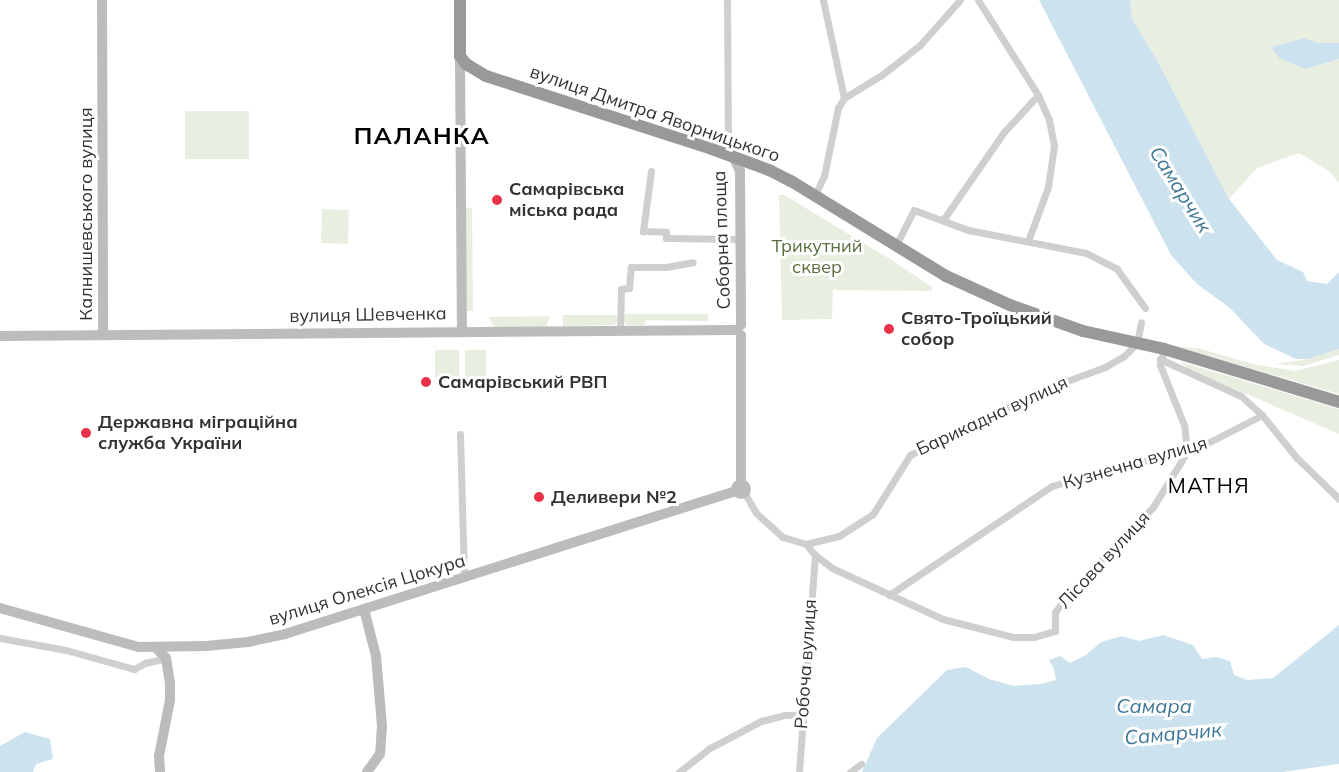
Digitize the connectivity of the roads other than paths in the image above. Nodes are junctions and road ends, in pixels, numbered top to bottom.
1 (102, 0) edge
2 (460, 0) edge
3 (727, 0) edge
4 (823, 0) edge
5 (960, 0) edge
6 (978, 0) edge
7 (460, 56) junction
8 (1038, 95) junction
9 (844, 98) junction
10 (733, 156) junction
11 (651, 171) dead end
12 (815, 195) junction
13 (944, 220) junction
14 (741, 239) junction
15 (1028, 241) junction
16 (896, 245) junction
17 (693, 262) dead end
18 (1145, 308) dead end
19 (1141, 322) dead end
20 (620, 330) junction
21 (739, 330) junction
22 (462, 331) junction
23 (103, 334) junction
24 (0, 336) edge
25 (1137, 343) junction
26 (1162, 354) junction
27 (1339, 402) edge
28 (1262, 415) junction
29 (460, 434) dead end
30 (1186, 452) junction
31 (741, 489) junction
32 (1339, 499) edge
33 (806, 544) junction
34 (815, 555) junction
35 (464, 578) junction
36 (890, 595) junction
37 (0, 608) edge
38 (364, 609) junction
39 (0, 638) edge
40 (156, 648) junction
41 (166, 658) junction
42 (802, 715) junction
43 (861, 764) dead end
44 (368, 771) edge
45 (160, 772) edge
46 (679, 772) edge
47 (799, 772) edge
48 (850, 772) edge

1 - 23 street, Калнишевського вулиця
2 - 7 highway
3 - 10 street
4 - 9 street
5 - 9 street
6 - 8 street
7 - 10 highway, вулиця Дмитра Яворницького
7 - 22 street
8 - 13 street
8 - 15 street
9 - 12 street
10 - 12 highway, вулиця Дмитра Яворницького
10 - 14 street, Соборна площа
11 - 14 street
12 - 16 highway, вулиця Дмитра Яворницького
13 - 15 street
13 - 16 street
14 - 21 street, Соборна площа
15 - 18 street
16 - 25 highway, вулиця Дмитра Яворницького
17 - 20 street
19 - 25 street
20 - 21 street, вулиця Шевченка
20 - 22 street, вулиця Шевченка
21 - 31 street, Соборна площа
22 - 23 street, вулиця Шевченка
23 - 24 street, вулиця Шевченка
25 - 26 highway, вулиця Дмитра Яворницького
25 - 33 street, Барикадна вулиця
26 - 27 highway, вулиця Дмитра Яворницького
26 - 28 street
26 - 30 street
28 - 30 street, Кузнечна вулиця
28 - 32 street
29 - 35 street
30 - 36 street, Кузнечна вулиця
30 - 36 street, Лісова вулиця
31 - 33 street
31 - 35 street, вулиця Олексія Цокура
33 - 34 street
34 - 36 street
34 - 42 street, Робоча вулиця
35 - 38 street, вулиця Олексія Цокура
37 - 40 street, вулиця Олексія Цокура
38 - 40 street, вулиця Олексія Цокура
38 - 44 street
39 - 41 street
40 - 41 street
41 - 45 street
42 - 46 street
42 - 47 street, Робоча вулиця
43 - 48 street

